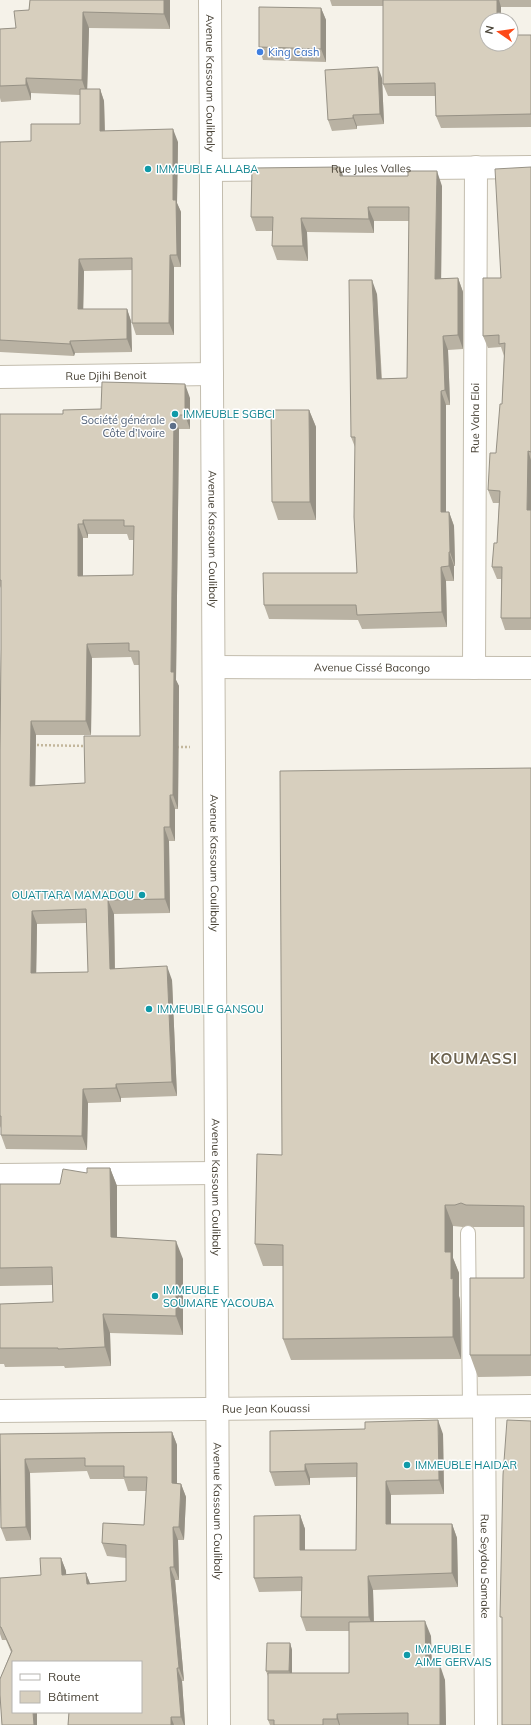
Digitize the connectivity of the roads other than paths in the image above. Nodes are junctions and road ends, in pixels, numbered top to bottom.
1 (210, 0) edge
2 (531, 167) edge
3 (476, 168) junction
4 (211, 170) junction
5 (212, 374) junction
6 (0, 377) edge
7 (214, 667) junction
8 (474, 668) junction
9 (531, 668) edge
10 (216, 1173) junction
11 (0, 1175) edge
12 (468, 1234) dead end
13 (531, 1406) edge
14 (477, 1407) junction
15 (217, 1408) junction
16 (0, 1411) edge
17 (219, 1725) edge
18 (486, 1725) edge

1 - 4 street, Avenue Kassoum Coulibaly
2 - 3 street, Rue Jules Valles
3 - 4 street, Rue Jules Valles
3 - 8 street, Rue Vaha Eloi
4 - 5 street, Avenue Kassoum Coulibaly
5 - 6 street, Rue Djihi Benoit
5 - 7 street, Avenue Kassoum Coulibaly
7 - 8 street, Avenue Cissé Bacongo
7 - 10 street, Avenue Kassoum Coulibaly
8 - 9 street, Avenue Cissé Bacongo
10 - 11 street
10 - 15 street, Avenue Kassoum Coulibaly
12 - 14 lane
13 - 14 street, Rue Jean Kouassi
14 - 15 street, Rue Jean Kouassi
14 - 18 street, Rue Seydou Samake
15 - 16 street, Rue Jean Kouassi
15 - 17 street, Avenue Kassoum Coulibaly

